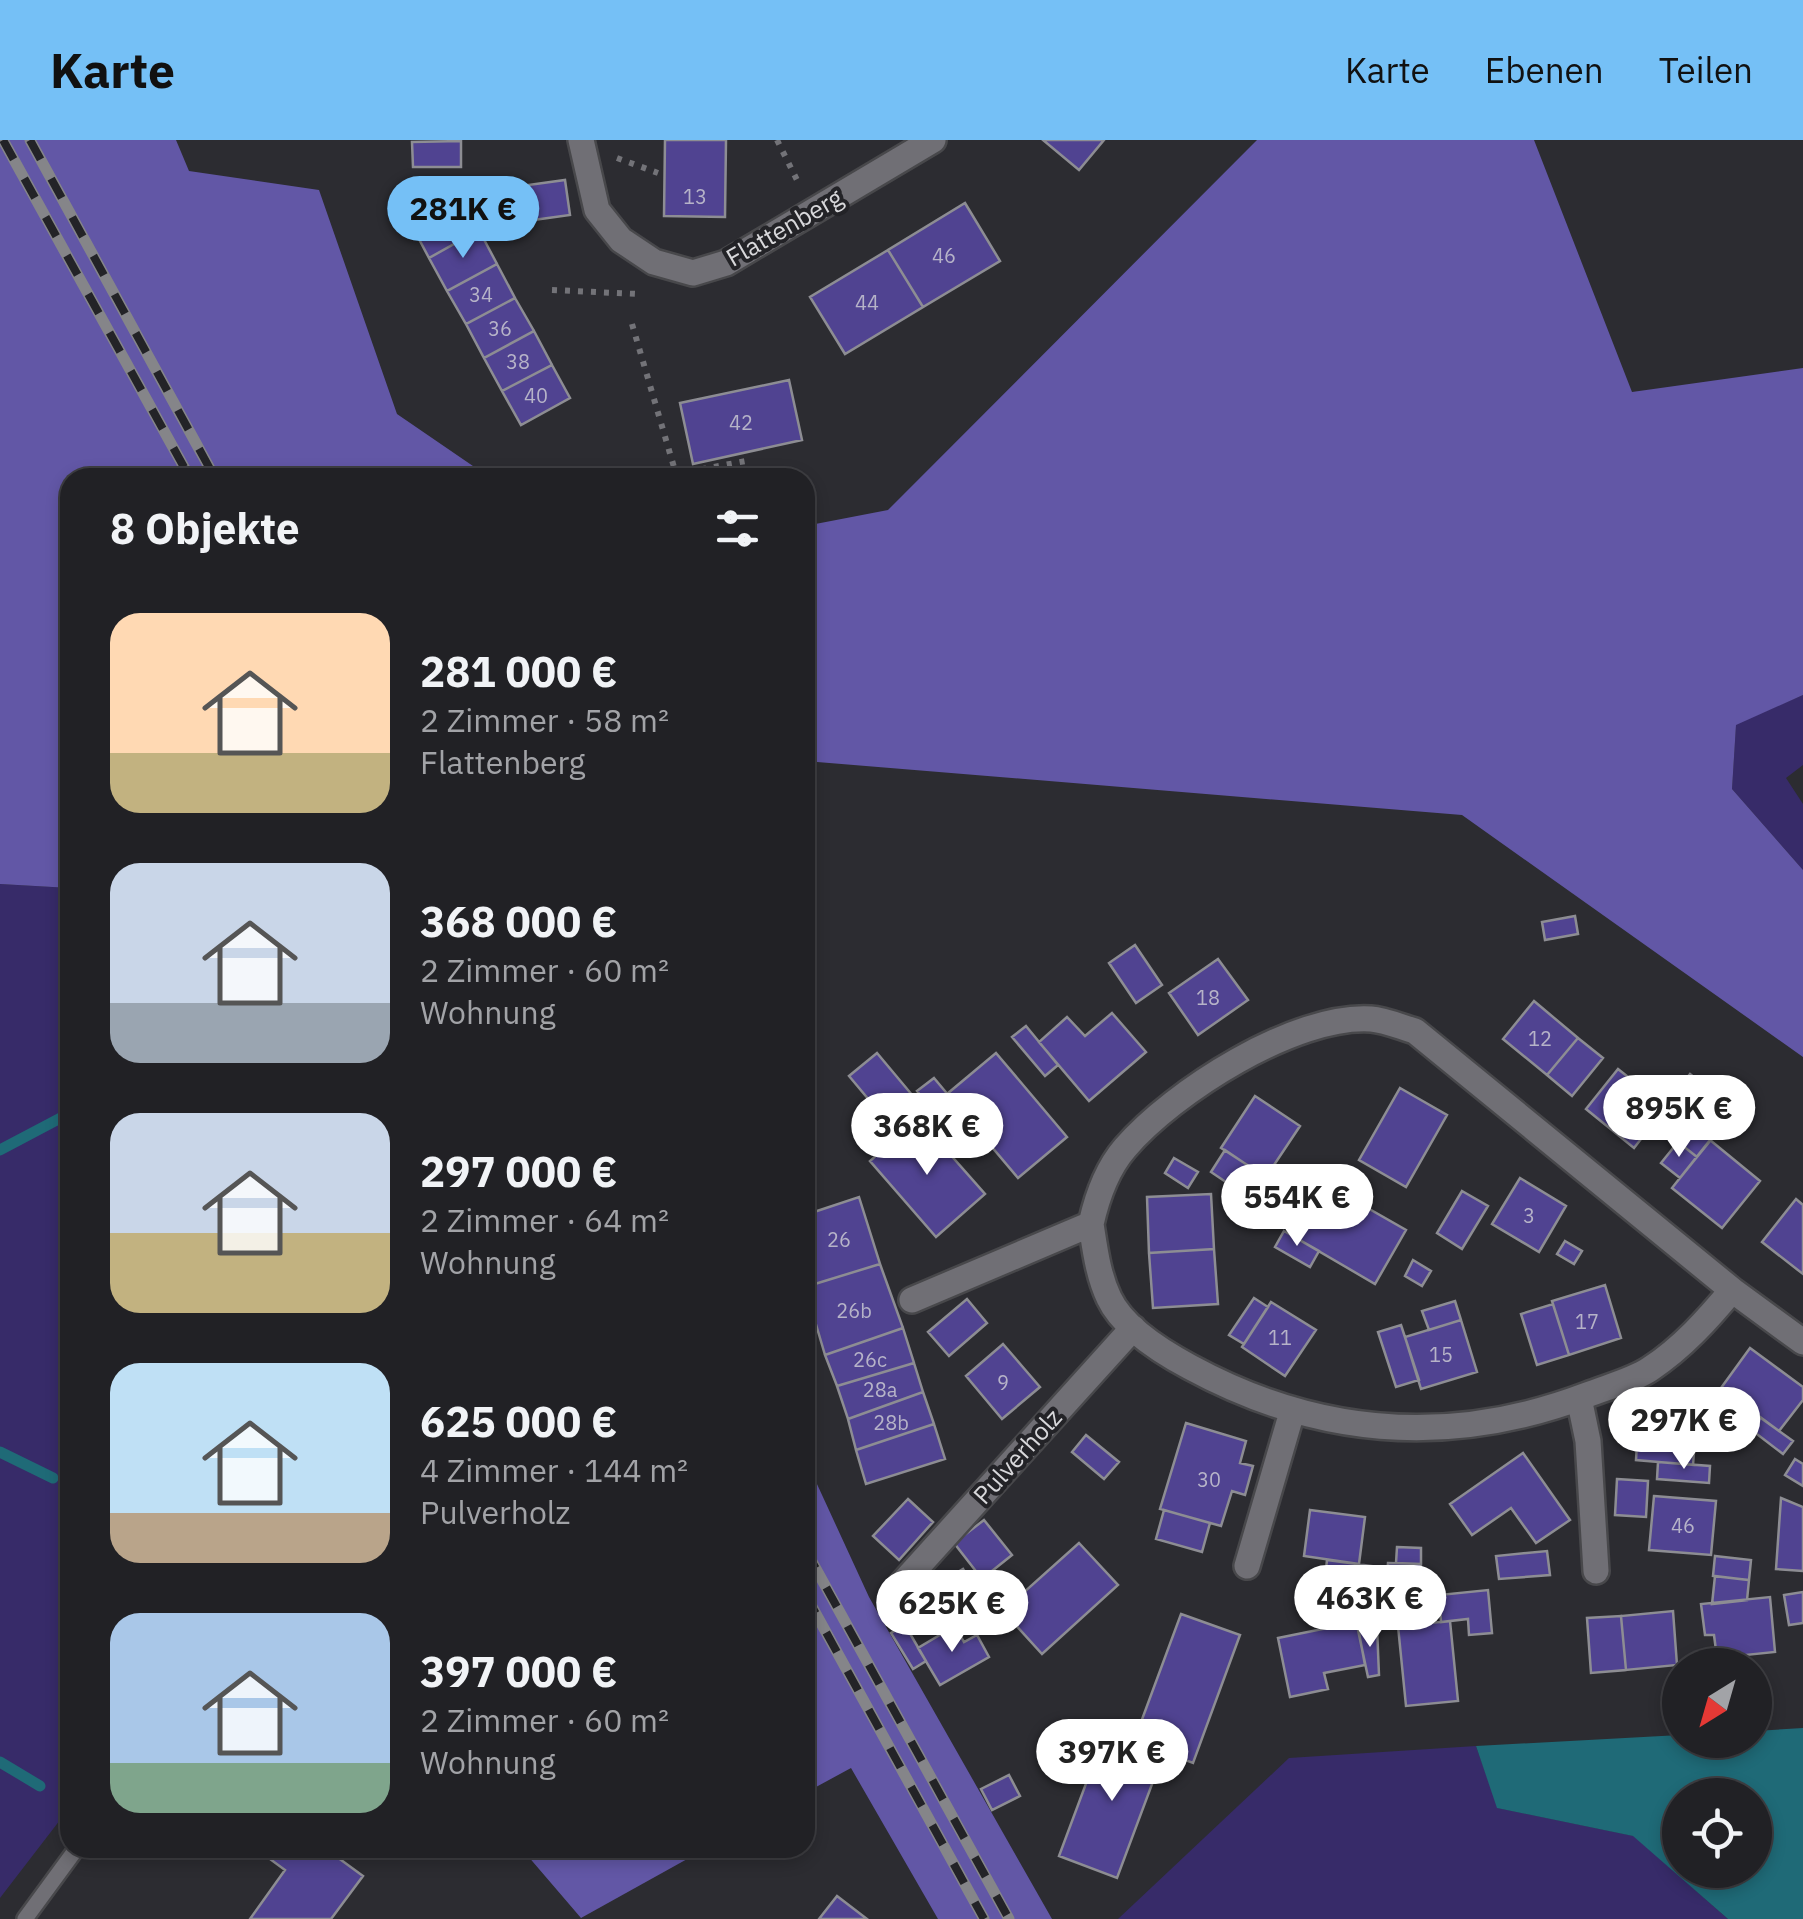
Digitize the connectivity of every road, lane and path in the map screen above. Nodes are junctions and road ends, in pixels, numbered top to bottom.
1 (582, 140) edge
2 (776, 140) edge
3 (934, 140) edge
4 (813, 212) junction
5 (552, 290) dead end
6 (638, 294) dead end
7 (632, 324) dead end
8 (751, 460) dead end
9 (674, 468) edge
10 (708, 468) edge
11 (1091, 1224) junction
12 (1732, 1290) junction
13 (912, 1300) dead end
14 (1133, 1328) junction
15 (1803, 1342) edge
16 (1579, 1398) junction
17 (1292, 1412) junction
18 (1247, 1566) dead end
19 (1596, 1571) dead end
20 (901, 1584) dead end
21 (70, 1858) edge
22 (24, 1919) edge

1 - 4 street, Flattenberg
2 - 4 path
3 - 4 street, Flattenberg
5 - 6 path
7 - 9 path
8 - 10 path
11 - 12 street
11 - 13 street
11 - 14 street
12 - 15 street
12 - 16 street
14 - 17 street
14 - 20 street, Pulverholz
16 - 17 street
16 - 19 street
17 - 18 street
21 - 22 lane

